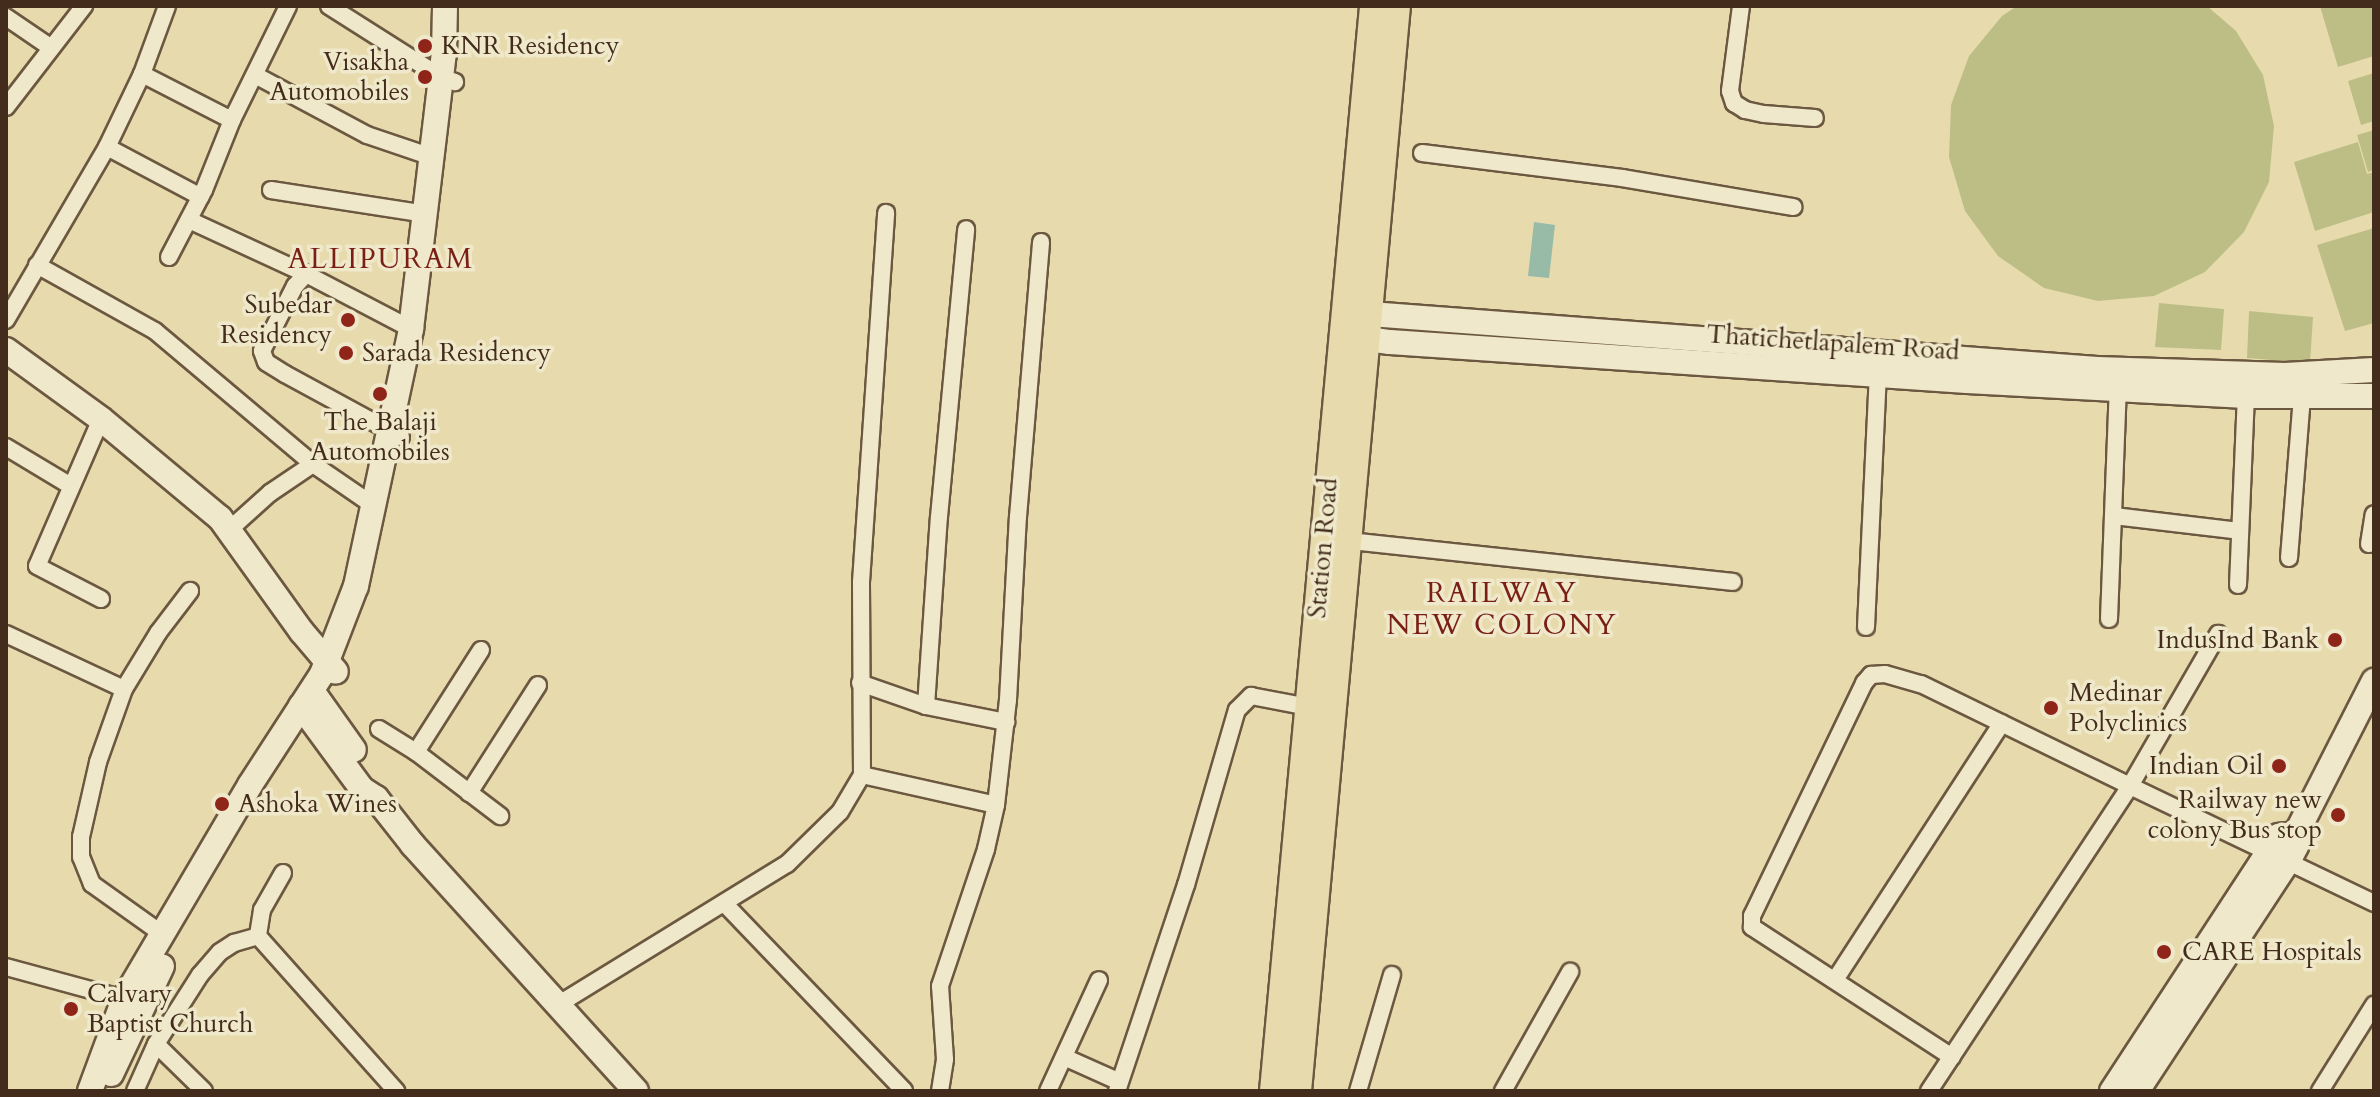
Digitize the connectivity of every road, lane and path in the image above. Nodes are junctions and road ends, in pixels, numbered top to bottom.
1 (84, 6) edge
2 (167, 6) edge
3 (288, 6) edge
4 (329, 6) edge
5 (445, 6) edge
6 (458, 6) edge
7 (1373, 6) edge
8 (1397, 6) edge
9 (1741, 6) edge
10 (6, 17) edge
11 (50, 47) junction
12 (142, 74) junction
13 (255, 75) junction
14 (448, 79) junction
15 (6, 105) edge
16 (1815, 118) dead end
17 (232, 120) junction
18 (107, 147) junction
19 (1422, 153) dead end
20 (432, 157) junction
21 (271, 190) dead end
22 (201, 197) junction
23 (1794, 207) dead end
24 (886, 213) dead end
25 (426, 214) junction
26 (189, 220) junction
27 (966, 229) dead end
28 (1041, 242) dead end
29 (169, 257) dead end
30 (37, 265) junction
31 (306, 274) junction
32 (6, 320) edge
33 (1343, 326) junction
34 (1369, 326) junction
35 (411, 329) junction
36 (6, 350) edge
37 (2374, 370) edge
38 (1878, 373) junction
39 (2118, 389) junction
40 (2246, 396) junction
41 (2313, 396) junction
42 (2374, 396) edge
43 (101, 419) junction
44 (396, 434) junction
45 (6, 447) edge
46 (313, 464) junction
47 (71, 486) junction
48 (374, 506) junction
49 (2374, 514) edge
50 (2114, 516) junction
51 (230, 529) junction
52 (2239, 531) junction
53 (1350, 541) junction
54 (2369, 544) dead end
55 (2289, 558) dead end
56 (1733, 582) dead end
57 (2238, 585) dead end
58 (190, 591) dead end
59 (101, 599) dead end
60 (2109, 619) dead end
61 (1866, 627) dead end
62 (6, 634) edge
63 (2218, 634) dead end
64 (481, 650) dead end
65 (335, 661) junction
66 (2374, 681) edge
67 (860, 683) junction
68 (538, 685) dead end
69 (124, 689) junction
70 (311, 704) junction
71 (926, 706) junction
72 (1308, 707) junction
73 (1006, 722) junction
74 (2002, 723) junction
75 (379, 729) dead end
76 (416, 752) junction
77 (862, 775) junction
78 (2130, 786) junction
79 (469, 793) junction
80 (996, 805) junction
81 (500, 816) dead end
82 (2279, 855) junction
83 (283, 873) dead end
84 (724, 903) junction
85 (2374, 903) edge
86 (165, 936) junction
87 (258, 936) junction
88 (6, 967) edge
89 (1570, 972) dead end
90 (1392, 975) dead end
91 (1099, 980) dead end
92 (1835, 980) junction
93 (124, 999) junction
94 (559, 1004) junction
95 (2374, 1005) edge
96 (156, 1044) junction
97 (1064, 1057) junction
98 (1952, 1057) junction
99 (1119, 1086) edge
100 (90, 1091) edge
101 (104, 1091) edge
102 (135, 1091) edge
103 (204, 1091) edge
104 (396, 1091) edge
105 (636, 1091) edge
106 (904, 1091) edge
107 (940, 1091) edge
108 (1048, 1091) edge
109 (1273, 1091) edge
110 (1298, 1091) edge
111 (1358, 1091) edge
112 (1503, 1091) edge
113 (1929, 1091) edge
114 (2112, 1091) edge
115 (2137, 1091) edge
116 (2320, 1091) edge

1 - 11 street
2 - 12 street
3 - 13 street
4 - 14 street
5 - 14 main road
6 - 14 main road
7 - 33 main road, Station Road
8 - 34 main road, Station Road
9 - 16 street
10 - 11 street
11 - 15 street
12 - 17 street
12 - 18 street
13 - 17 street
13 - 20 street
14 - 20 main road
14 - 44 main road
17 - 22 street
18 - 22 street
18 - 30 street
19 - 23 street
20 - 25 main road
21 - 25 street
22 - 26 street
24 - 67 street
25 - 35 main road
26 - 29 street
26 - 31 street
27 - 71 street
28 - 73 street
30 - 32 street
30 - 46 street
31 - 35 street
31 - 44 street
33 - 34 main road, Thatichetlapalem Road
33 - 72 main road, Station Road
34 - 37 main road
34 - 38 main road, Thatichetlapalem Road
34 - 53 main road, Station Road
35 - 44 main road
36 - 43 main road
38 - 39 main road, Thatichetlapalem Road
38 - 61 street
39 - 40 main road, Thatichetlapalem Road
39 - 50 street
40 - 41 main road, Thatichetlapalem Road
40 - 52 street
41 - 42 main road, Thatichetlapalem Road
41 - 55 street
43 - 47 street
43 - 51 main road
44 - 48 main road
44 - 65 main road
45 - 47 street
46 - 48 street
46 - 51 street
47 - 59 street
48 - 65 main road
49 - 54 street
50 - 52 street
50 - 60 street
51 - 65 main road
52 - 57 street
53 - 56 street
53 - 110 main road, Station Road
58 - 69 street
62 - 69 street
63 - 78 street
64 - 76 street
65 - 70 main road
66 - 82 main road
67 - 71 street
67 - 77 street
68 - 79 street
69 - 86 street
70 - 86 main road
70 - 94 main road
70 - 101 main road
71 - 73 street
72 - 99 street
72 - 109 main road, Station Road
73 - 80 street
74 - 78 street
74 - 92 street
74 - 92 street
75 - 76 street
76 - 79 street
77 - 80 street
77 - 84 street
78 - 82 street
78 - 98 street
79 - 81 street
80 - 107 street
82 - 85 street
82 - 114 main road
82 - 115 main road
83 - 87 street
84 - 94 street
84 - 106 street
86 - 93 main road
87 - 96 street
87 - 104 street
88 - 93 street
89 - 112 street
90 - 111 street
91 - 97 street
92 - 98 street
93 - 100 main road
94 - 105 main road
95 - 116 street
96 - 102 street
96 - 103 street
97 - 99 street
97 - 108 street
98 - 113 street

